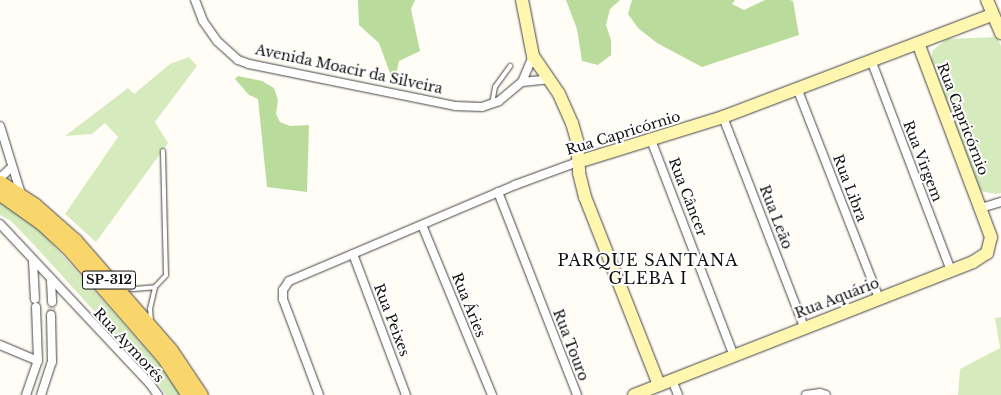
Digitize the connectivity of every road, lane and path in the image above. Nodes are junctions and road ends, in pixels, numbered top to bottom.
1 (195, 0) edge
2 (522, 0) edge
3 (987, 0) edge
4 (997, 13) edge
5 (1001, 33) edge
6 (918, 43) junction
7 (533, 56) junction
8 (871, 60) junction
9 (510, 66) dead end
10 (549, 79) junction
11 (522, 82) junction
12 (797, 88) junction
13 (492, 105) junction
14 (723, 117) junction
15 (0, 126) edge
16 (651, 140) junction
17 (163, 151) dead end
18 (0, 156) edge
19 (9, 157) junction
20 (578, 162) junction
21 (12, 167) junction
22 (0, 178) edge
23 (0, 182) edge
24 (498, 192) junction
25 (0, 194) edge
26 (21, 194) junction
27 (1001, 202) edge
28 (981, 208) junction
29 (0, 224) edge
30 (422, 225) junction
31 (353, 254) junction
32 (33, 261) junction
33 (951, 270) junction
34 (52, 281) junction
35 (113, 284) junction
36 (155, 287) junction
37 (879, 298) junction
38 (52, 302) tunnel mouth
39 (51, 315) tunnel mouth
40 (804, 327) junction
41 (152, 328) junction
42 (0, 345) edge
43 (733, 354) junction
44 (38, 361) junction
45 (672, 380) junction
46 (659, 385) junction
47 (26, 395) edge
48 (41, 395) edge
49 (158, 395) edge
50 (188, 395) edge
51 (201, 395) edge
52 (319, 395) edge
53 (406, 395) edge
54 (492, 395) edge
55 (577, 395) edge
56 (634, 395) edge
57 (678, 395) edge
58 (806, 395) edge
59 (826, 395) edge

1 - 13 street, Avenida Moacir da Silveira
2 - 7 street
3 - 4 street
4 - 5 street
4 - 6 street
6 - 8 street, Rua Capricórnio
6 - 28 street, Rua Capricórnio
7 - 10 street
7 - 11 street, Avenida Moacir da Silveira
8 - 12 street, Rua Capricórnio
8 - 33 street, Rua Virgem
9 - 13 lane
10 - 11 street
10 - 20 street
11 - 13 street, Avenida Moacir da Silveira
12 - 14 street, Rua Capricórnio
12 - 37 street, Rua Libra
14 - 16 street, Rua Capricórnio
14 - 40 street, Rua Leão
15 - 19 street
16 - 20 street, Rua Capricórnio
16 - 43 street, Rua Câncer
17 - 36 lane
18 - 19 street
19 - 21 street
20 - 24 street, Rua Capricórnio
20 - 46 street
21 - 22 street
21 - 26 street
23 - 26 main road, SP-312
24 - 30 street, Rua Capricórnio
24 - 55 street, Rua Touro
25 - 50 main road, SP-312
26 - 35 main road, SP-312
27 - 28 street
28 - 33 street, Rua Aquário
29 - 32 street, Rua Aymorés
30 - 31 street, Rua Capricórnio
30 - 54 street, Rua Áries
31 - 52 street, Rua Capricórnio
31 - 53 street, Rua Peixes
32 - 34 street, Rua Aymorés
32 - 44 street
33 - 37 street, Rua Aquário
34 - 38 street
34 - 49 street, Rua Aymorés
35 - 36 lane
35 - 41 main road, SP-312
36 - 41 lane
37 - 40 street, Rua Aquário
39 - 48 street
40 - 43 street, Rua Aquário
41 - 51 main road, SP-312
42 - 44 street
43 - 45 street, Rua Aquário
44 - 47 street
45 - 46 street, Rua Aquário
45 - 57 street
46 - 56 street, Rua Aquário
58 - 59 street

